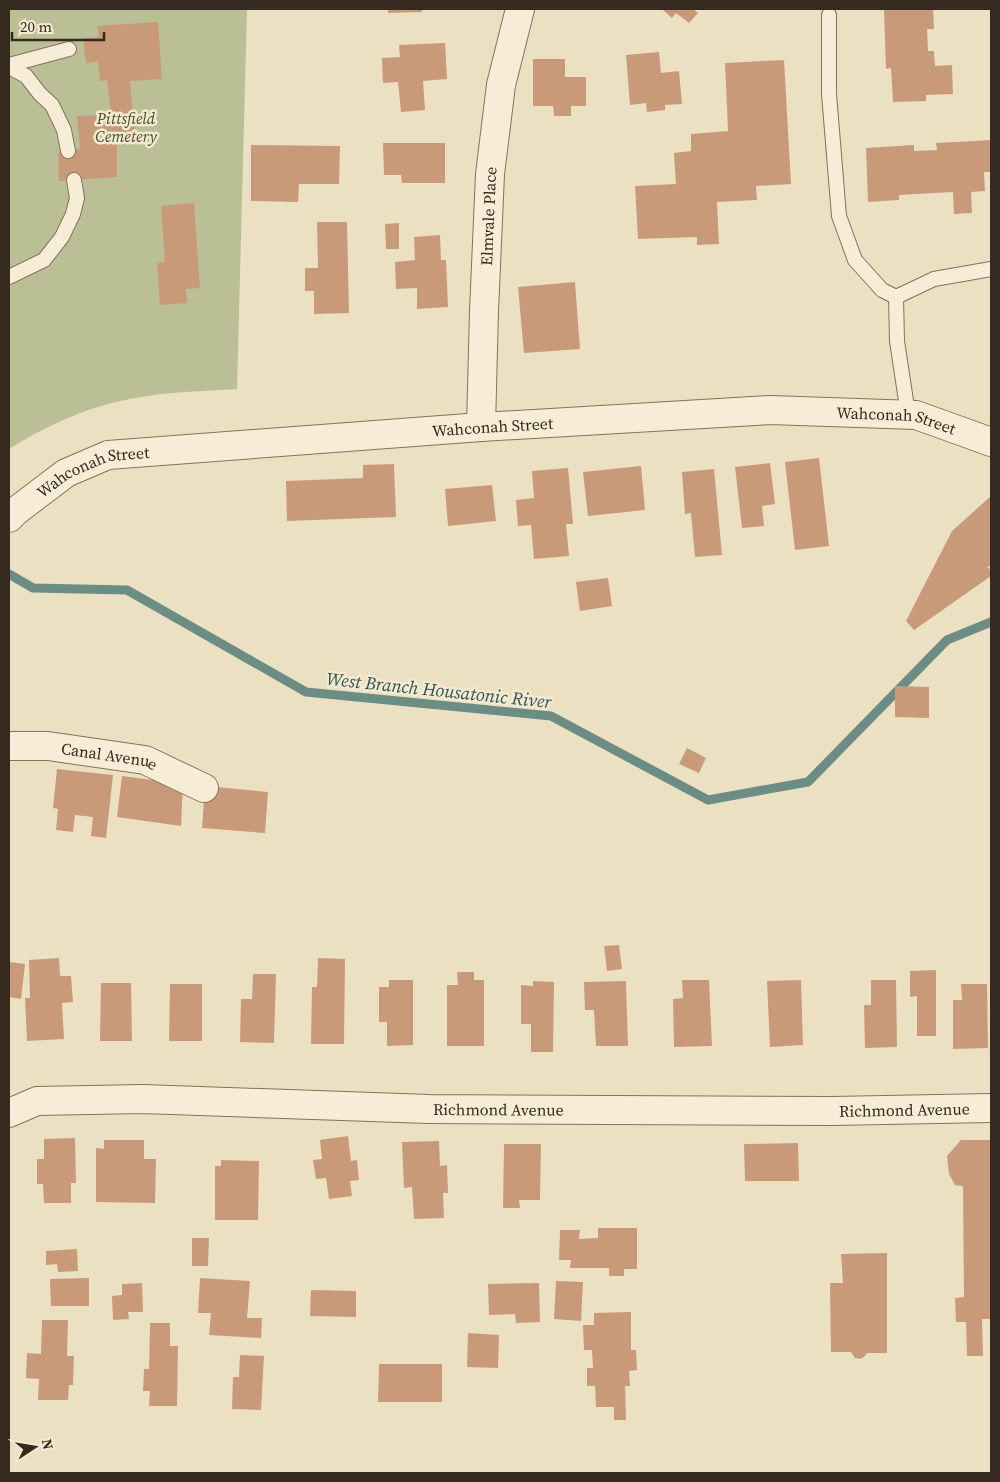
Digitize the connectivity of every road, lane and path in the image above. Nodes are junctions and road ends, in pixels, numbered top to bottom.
1 (520, 9) edge
2 (829, 15) dead end
3 (69, 49) dead end
4 (9, 66) edge
5 (68, 152) dead end
6 (74, 180) dead end
7 (991, 269) edge
8 (9, 277) edge
9 (896, 298) junction
10 (908, 414) junction
11 (481, 427) junction
12 (991, 442) edge
13 (11, 512) edge
14 (9, 746) edge
15 (204, 788) dead end
16 (991, 1108) edge
17 (9, 1113) edge

1 - 11 street, Elmvale Place
2 - 9 lane
3 - 4 lane
4 - 5 lane
6 - 8 lane
7 - 9 lane
9 - 10 lane
10 - 11 street, Wahconah Street
10 - 12 street, Wahconah Street
11 - 13 street, Wahconah Street
14 - 15 street, Canal Avenue
16 - 17 street, Richmond Avenue

